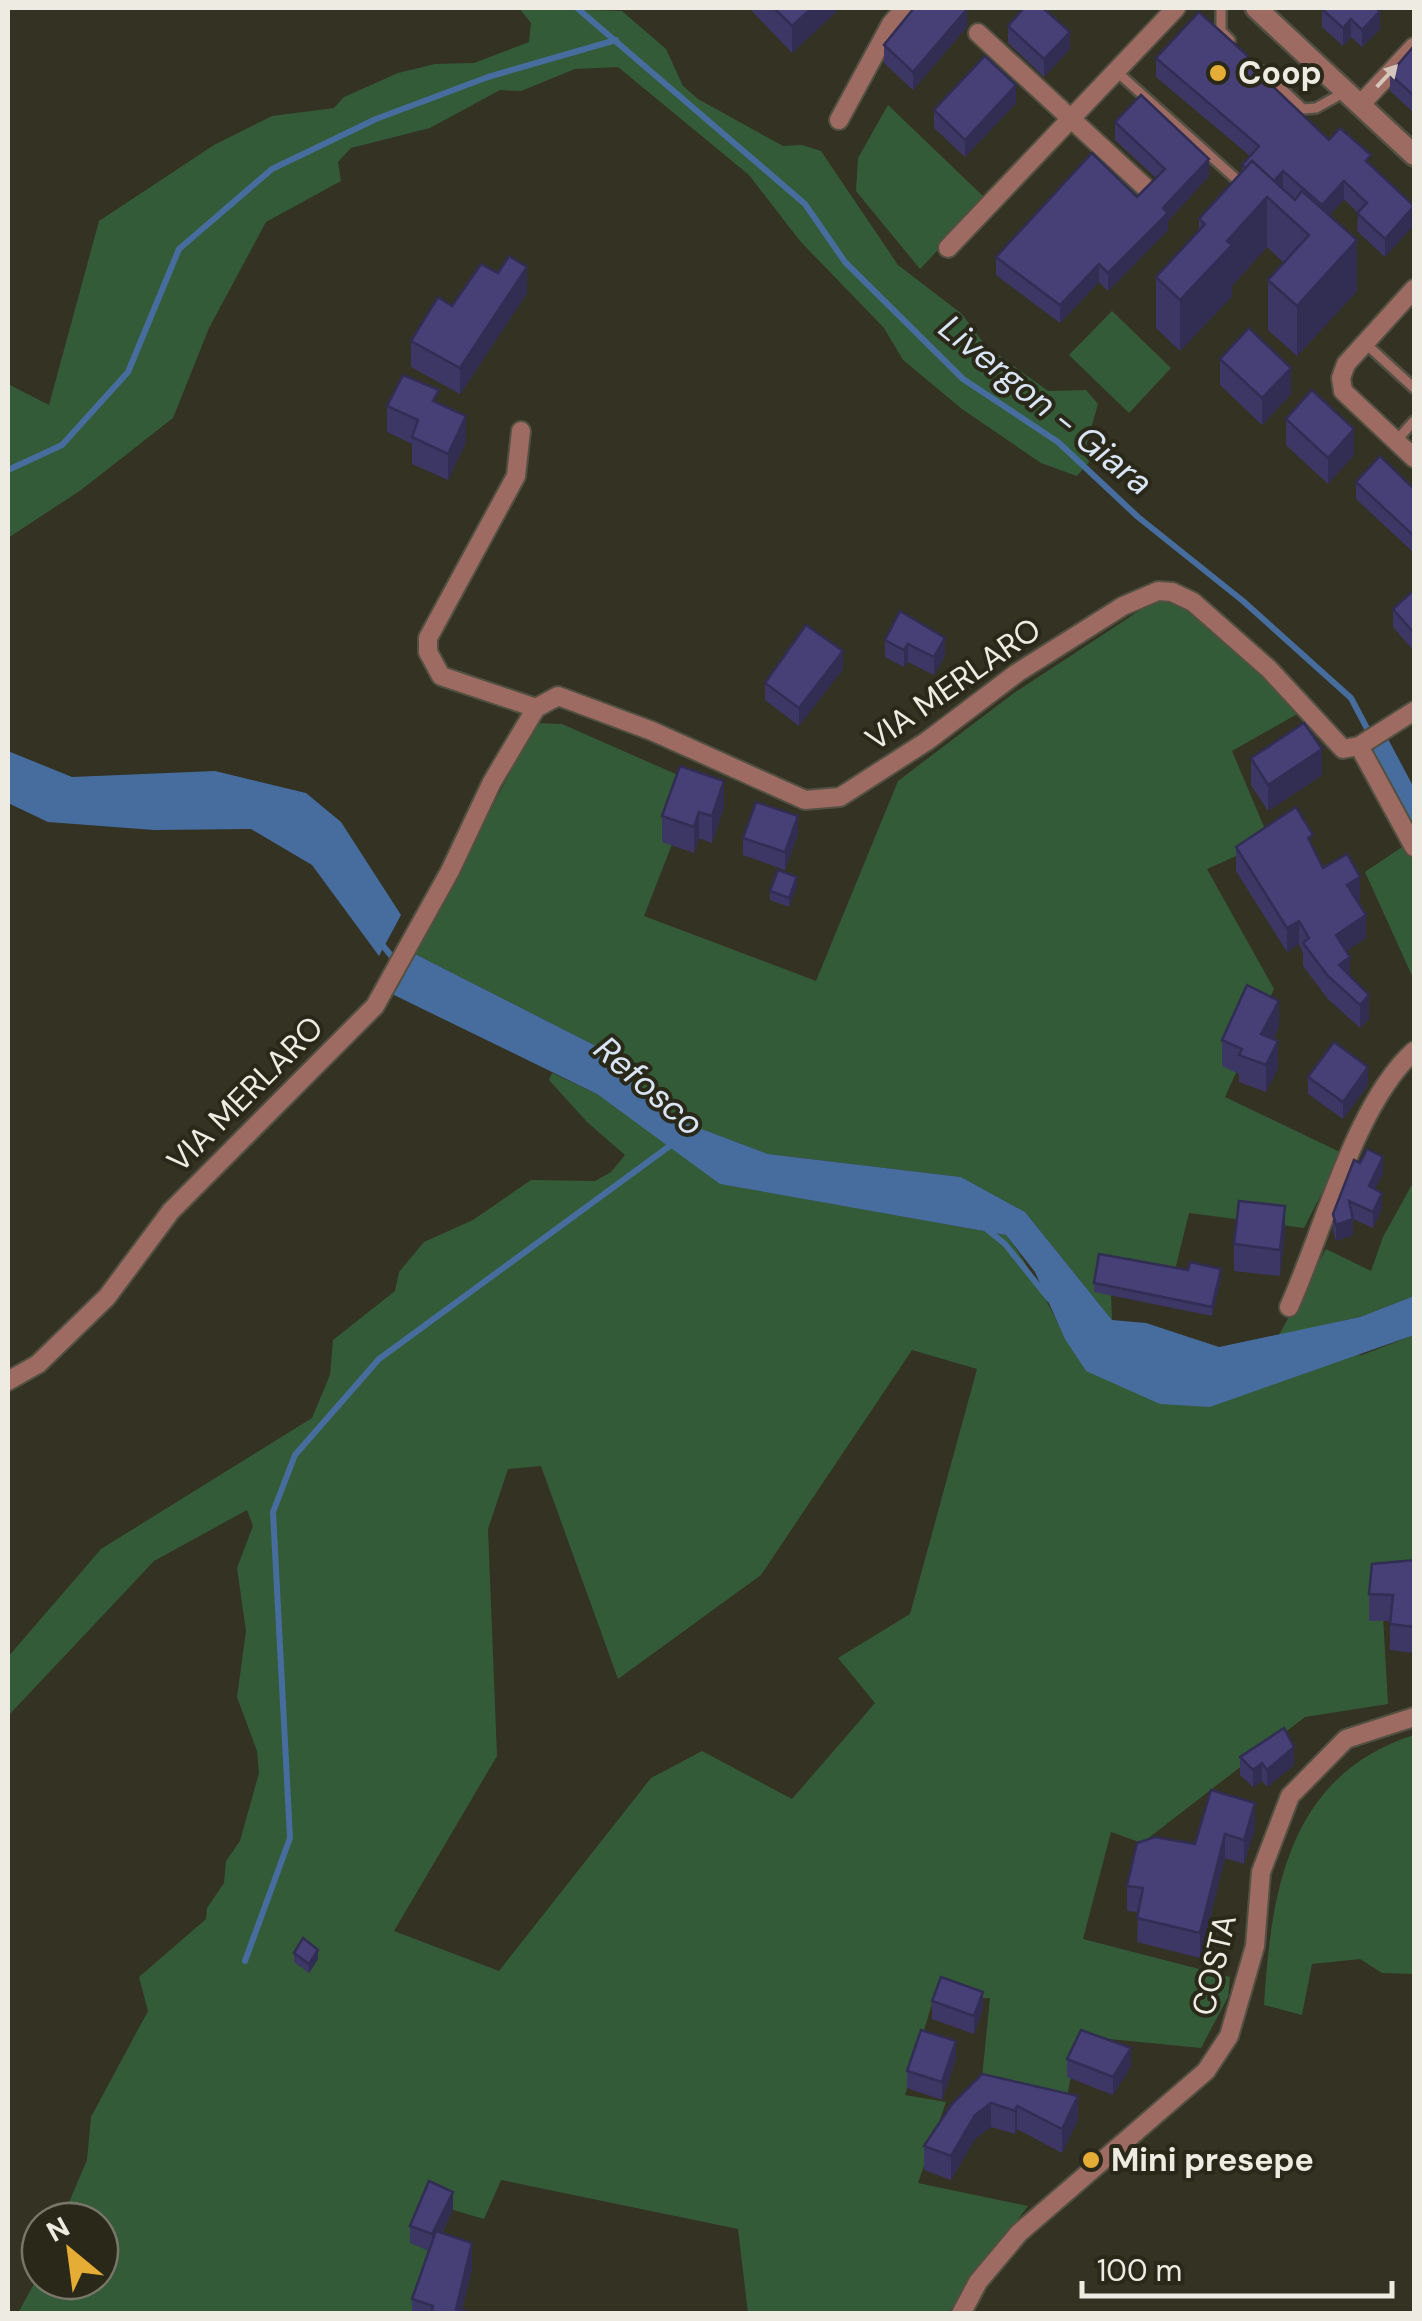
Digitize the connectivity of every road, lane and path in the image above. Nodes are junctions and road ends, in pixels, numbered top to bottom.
1 (905, 8) edge
2 (1176, 8) edge
3 (1221, 8) edge
4 (1256, 8) edge
5 (978, 34) dead end
6 (1234, 44) edge
7 (1414, 47) edge
8 (1248, 57) edge
9 (1116, 71) junction
10 (1353, 98) junction
11 (1070, 119) junction
12 (839, 120) dead end
13 (1414, 155) edge
14 (1235, 178) edge
15 (1144, 187) edge
16 (948, 248) dead end
17 (1414, 289) edge
18 (1366, 344) junction
19 (1414, 388) edge
20 (1414, 421) edge
21 (520, 431) dead end
22 (1396, 441) junction
23 (1414, 458) edge
24 (536, 708) junction
25 (1414, 711) edge
26 (1359, 746) junction
27 (1414, 847) edge
28 (1414, 1050) edge
29 (1290, 1308) dead end
30 (8, 1381) edge
31 (1414, 1717) edge
32 (961, 2314) edge

1 - 12 street
2 - 9 street
3 - 6 lane
4 - 10 street
5 - 11 street
10 -> 7 street
8 - 10 lane
9 - 11 street
9 - 14 lane
10 - 13 street
11 - 15 street
11 - 16 street
17 - 18 street
18 - 19 lane
18 - 22 street
20 - 22 lane
21 - 24 street, VIA MERLARO
22 - 23 street
24 - 26 street, VIA MERLARO
24 - 30 street, VIA MERLARO
25 - 26 street
26 - 27 street
28 - 29 street
31 - 32 street, COSTA

